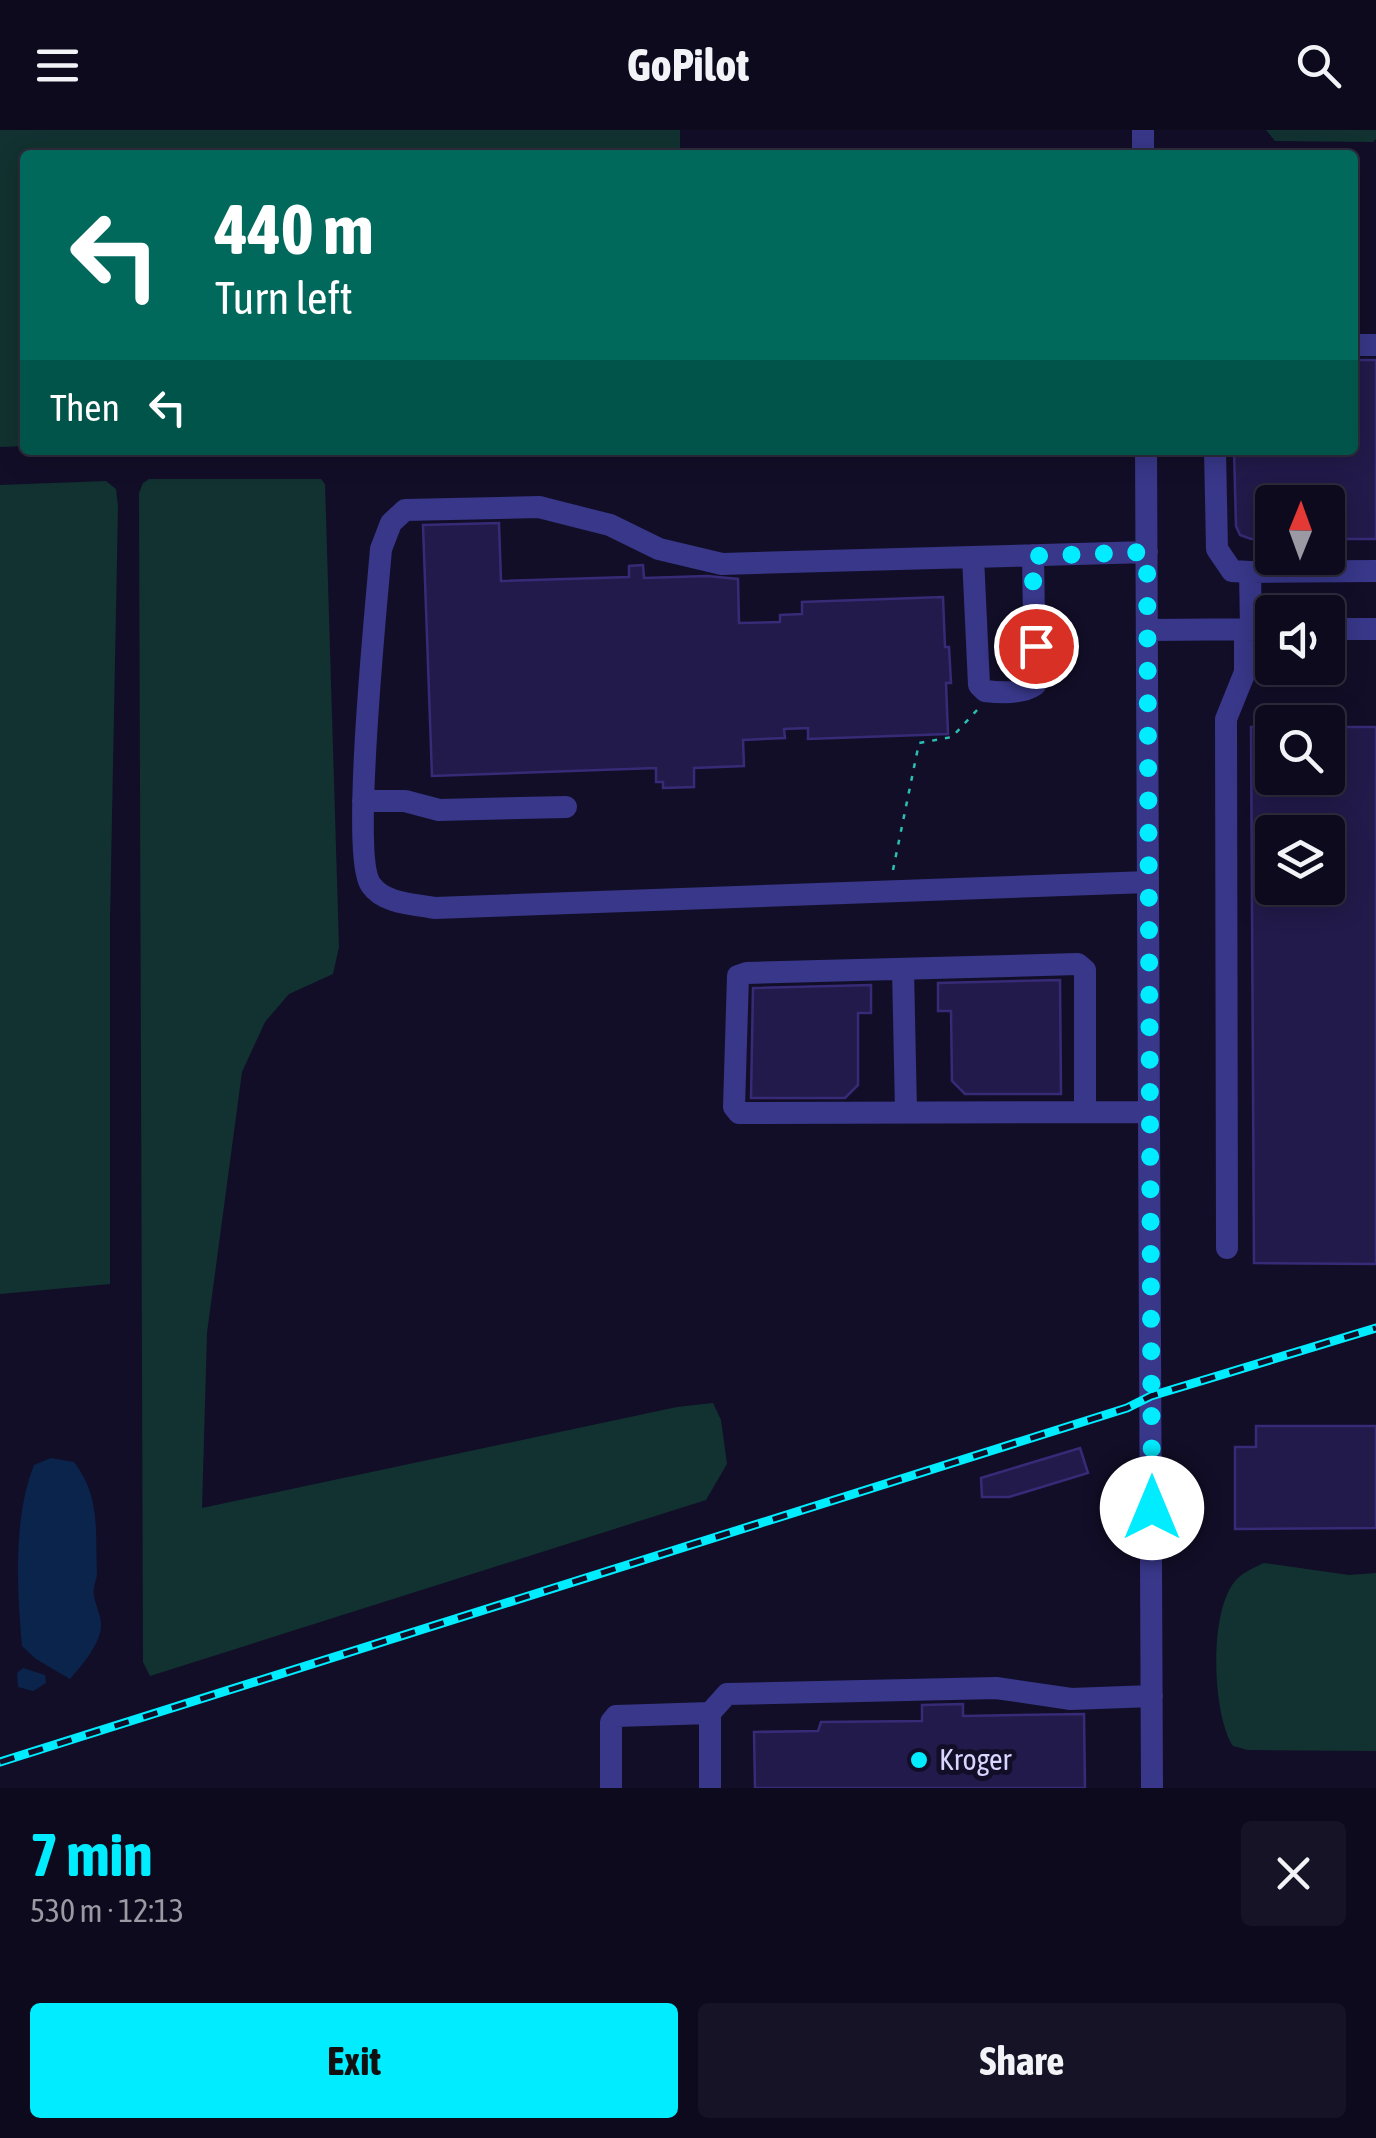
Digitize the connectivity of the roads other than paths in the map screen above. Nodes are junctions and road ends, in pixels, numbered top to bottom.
1 (1146, 455) edge
2 (1215, 455) edge
3 (1147, 552) junction
4 (1032, 556) junction
5 (973, 557) junction
6 (1376, 571) edge
7 (1250, 572) junction
8 (1255, 620) edge
9 (1376, 628) edge
10 (1255, 629) edge
11 (1345, 629) edge
12 (1148, 630) junction
13 (1255, 633) edge
14 (363, 801) junction
15 (566, 807) dead end
16 (1148, 882) junction
17 (903, 969) junction
18 (906, 1111) junction
19 (1085, 1112) junction
20 (1149, 1112) junction
21 (1226, 1248) dead end
22 (1152, 1696) junction
23 (710, 1714) junction
24 (611, 1788) edge
25 (710, 1788) edge
26 (1152, 1788) edge

1 - 3 street
2 - 7 street
3 - 4 street
3 - 12 street
4 - 5 street
4 - 5 street
5 - 14 street
6 - 7 street
7 - 8 street
9 - 11 street
10 - 12 street
12 - 16 street
13 - 21 street
14 - 15 street
14 - 16 street
16 - 20 street
17 - 18 street
17 - 18 street
17 - 19 street
18 - 19 street
19 - 20 street
20 - 22 street
22 - 23 street
22 - 26 street
23 - 24 street
23 - 25 street

